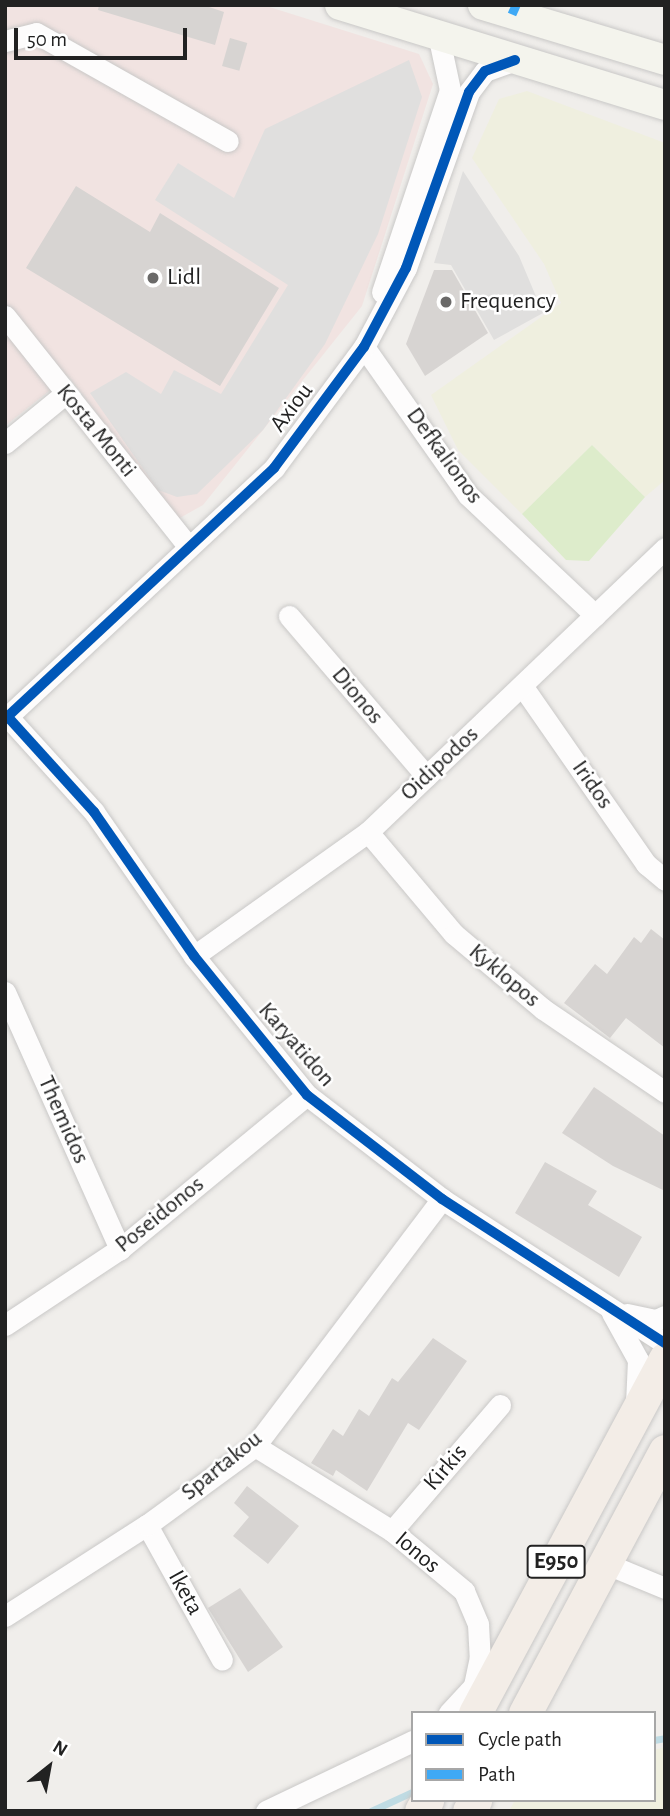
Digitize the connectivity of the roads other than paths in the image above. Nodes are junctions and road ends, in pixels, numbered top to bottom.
1 (340, 5) edge
2 (483, 5) edge
3 (438, 34) junction
4 (5, 41) edge
5 (515, 60) junction
6 (665, 60) edge
7 (665, 104) edge
8 (228, 141) dead end
9 (5, 316) edge
10 (364, 347) junction
11 (66, 393) junction
12 (5, 443) edge
13 (187, 545) junction
14 (665, 548) edge
15 (595, 615) junction
16 (289, 616) dead end
17 (523, 687) junction
18 (6, 718) edge
19 (426, 776) junction
20 (368, 832) junction
21 (665, 880) edge
22 (194, 956) junction
23 (5, 992) edge
24 (665, 1092) edge
25 (307, 1095) junction
26 (442, 1199) junction
27 (120, 1249) junction
28 (611, 1311) junction
29 (665, 1317) edge
30 (5, 1325) edge
31 (665, 1343) edge
32 (665, 1359) edge
33 (500, 1405) dead end
34 (636, 1410) junction
35 (255, 1446) junction
36 (665, 1451) edge
37 (147, 1525) junction
38 (392, 1531) junction
39 (607, 1564) junction
40 (665, 1588) edge
41 (5, 1616) edge
42 (222, 1660) dead end
43 (451, 1711) edge
44 (476, 1711) edge
45 (526, 1711) edge
46 (411, 1742) edge
47 (266, 1811) edge

1 - 3 main road
2 - 6 main road
3 - 5 main road
3 - 10 street, Axiou
4 - 8 street
5 - 7 main road
5 - 10 street, Axiou
9 - 11 street, Kosta Monti
10 - 13 street, Axiou
10 - 15 street, Defkalionos
11 - 12 street
11 - 13 street, Kosta Monti
13 - 18 street, Axiou
14 - 15 street, Oidipodos
15 - 17 street, Oidipodos
16 - 19 street, Dionos
17 - 19 street, Oidipodos
17 - 21 street, Iridos
18 - 22 street, Karyatidon
19 - 20 street, Oidipodos
20 - 22 street, Oidipodos
20 - 24 street, Kyklopos
22 - 25 street, Karyatidon
23 - 27 street, Themidos
25 - 26 street, Karyatidon
25 - 27 street, Poseidonos
26 - 28 street, Karyatidon
26 - 35 street, Spartakou
27 - 30 street, Poseidonos
28 - 29 street, Karyatidon
28 - 31 street, Karyatidon
28 - 34 street, Karyatidon
32 - 34 main road, E950
33 - 38 street, Kirkis
34 - 44 main road, E950
35 - 37 street, Spartakou
35 - 38 street, Ionos
36 - 39 main road, E950
37 - 41 street, Spartakou
37 - 42 street, Iketa
38 - 43 street, Ionos
39 - 40 street
39 - 45 main road, E950
46 - 47 street

